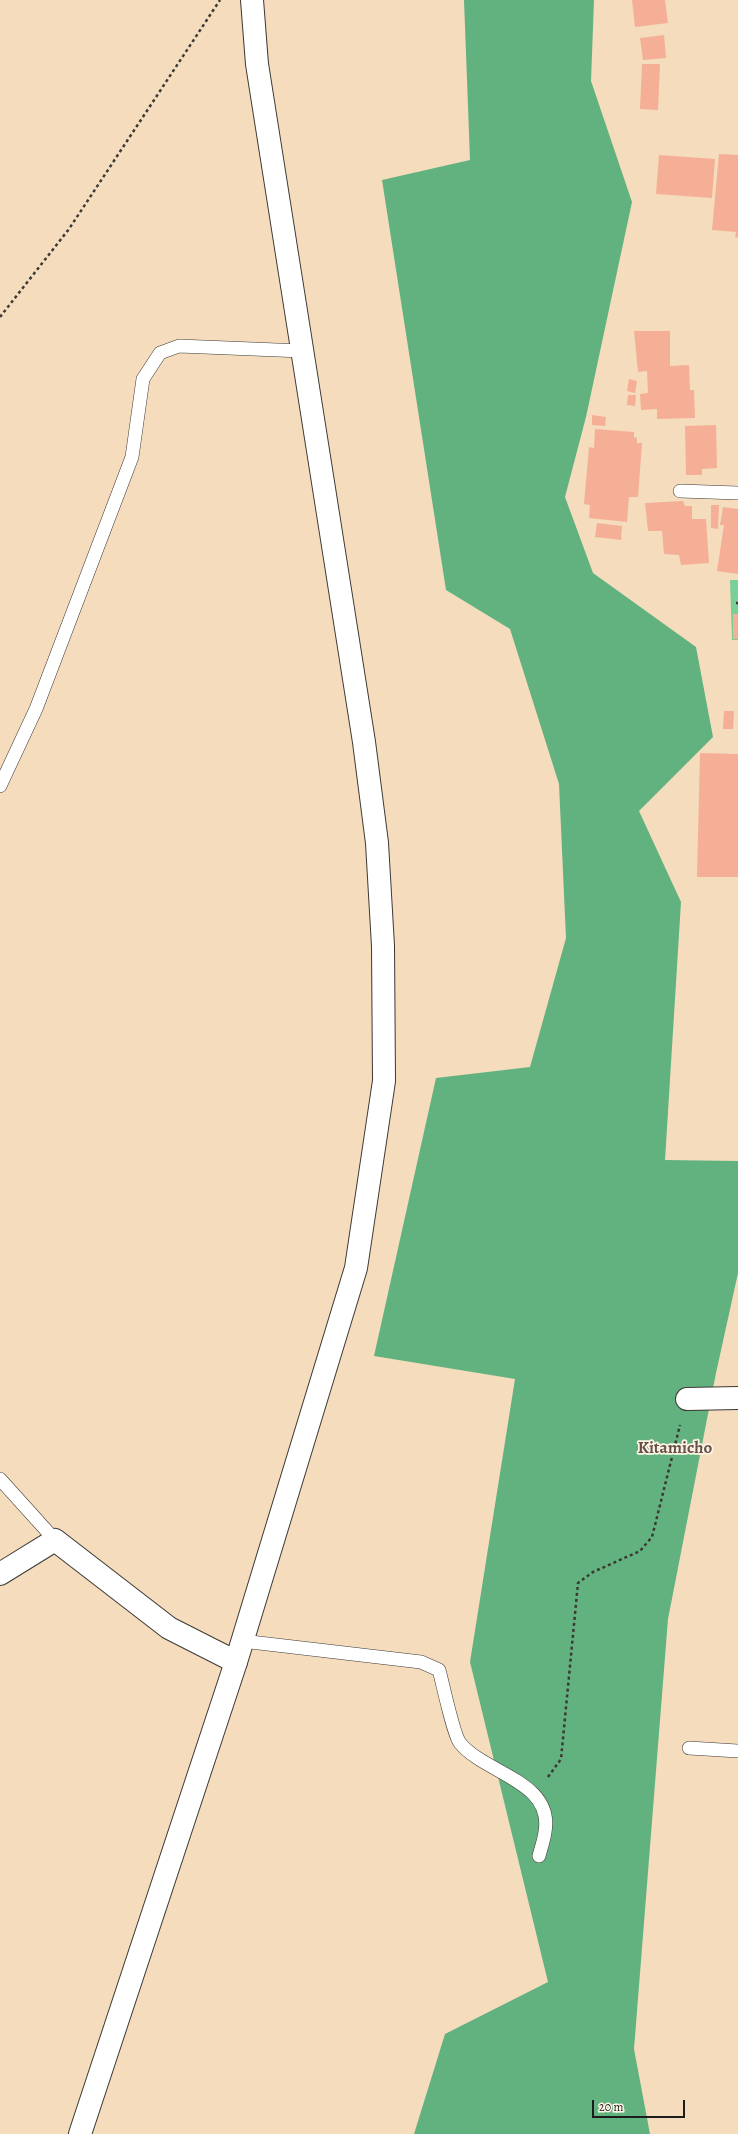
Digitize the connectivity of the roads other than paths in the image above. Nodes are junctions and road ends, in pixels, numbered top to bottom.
1 (252, 0) edge
2 (302, 351) junction
3 (680, 491) dead end
4 (738, 493) edge
5 (0, 786) edge
6 (738, 1398) edge
7 (687, 1399) road end
8 (0, 1478) edge
9 (55, 1540) junction
10 (0, 1574) edge
11 (242, 1641) junction
12 (236, 1662) junction
13 (689, 1748) dead end
14 (738, 1751) edge
15 (538, 1856) dead end
16 (80, 2134) edge

1 - 2 street
2 - 5 lane
2 - 11 street
3 - 4 lane
6 - 7 street
8 - 9 lane
9 - 10 street
9 - 12 street
11 - 12 street
11 - 15 lane
12 - 16 street
13 - 14 lane

